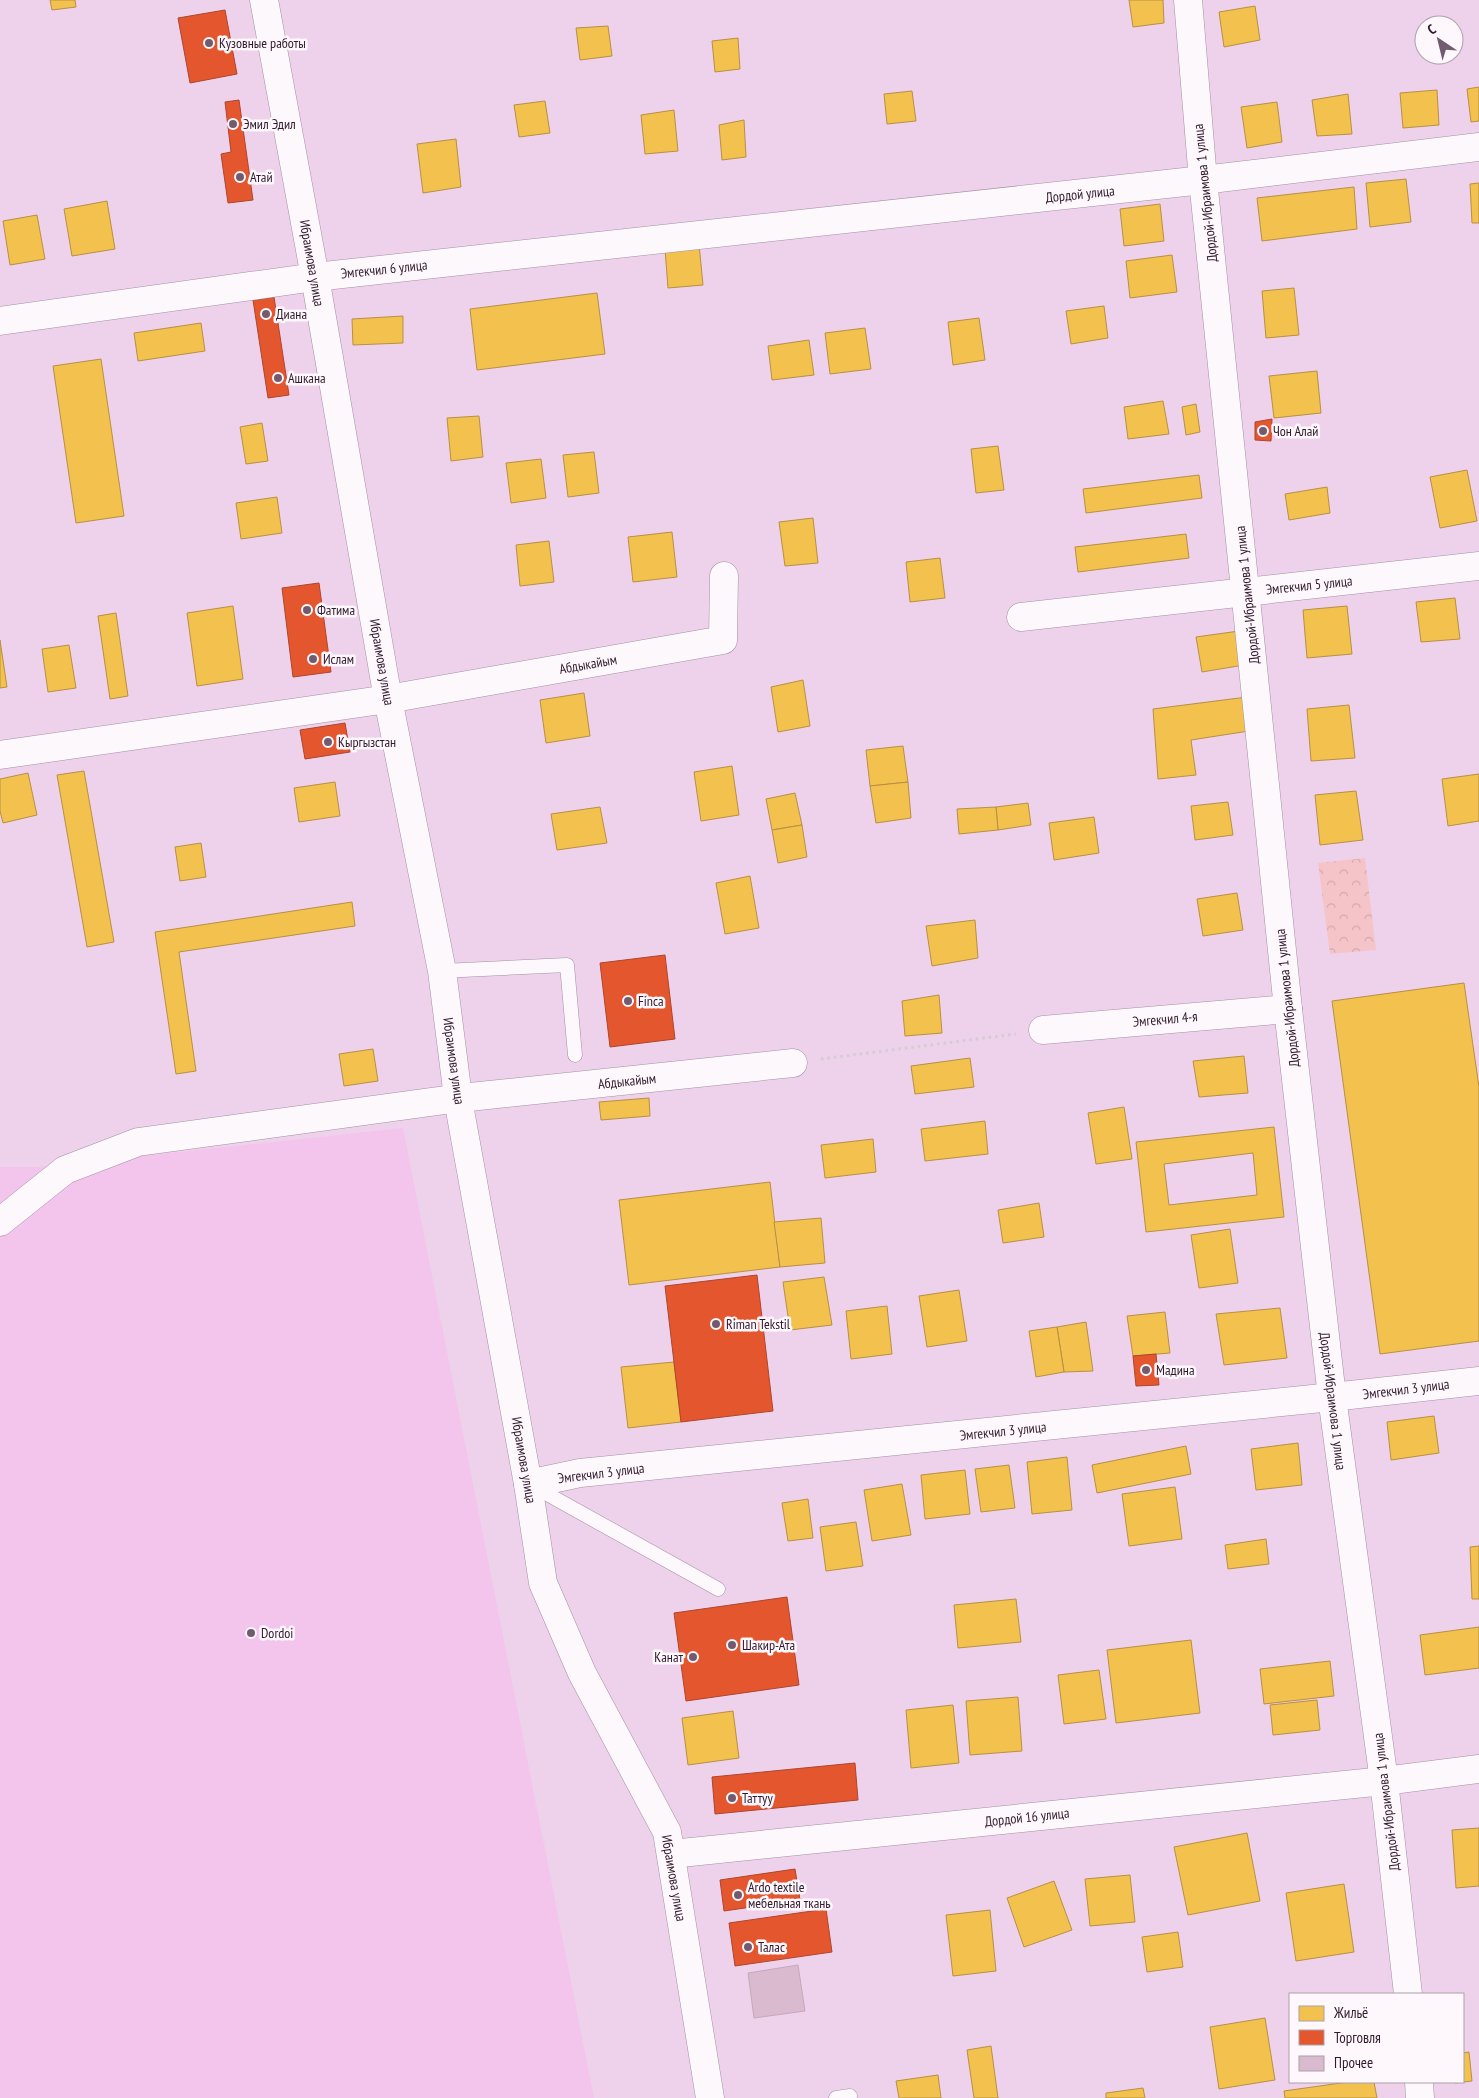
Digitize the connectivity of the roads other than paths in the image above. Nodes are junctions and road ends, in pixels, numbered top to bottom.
1 (264, 0) edge
2 (1188, 0) edge
3 (1479, 147) edge
4 (1204, 180) junction
5 (680, 237) joint
6 (315, 277) junction
7 (0, 321) edge
8 (1479, 566) edge
9 (724, 576) dead end
10 (1247, 592) junction
11 (1021, 617) dead end
12 (388, 699) junction
13 (0, 755) edge
14 (442, 971) junction
15 (1288, 1009) junction
16 (1042, 1030) road end
17 (575, 1055) dead end
18 (793, 1063) road end
19 (460, 1098) junction
20 (0, 1222) edge
21 (1479, 1381) edge
22 (1332, 1397) junction
23 (528, 1484) junction
24 (718, 1589) dead end
25 (1479, 1769) edge
26 (1384, 1781) junction
27 (671, 1854) junction
28 (1408, 1993) edge
29 (1418, 2083) edge
30 (710, 2098) edge
31 (1420, 2098) edge

1 - 6 street, Ибраимова улица
2 - 4 street, Дордой-Ибраимова 1 улица
3 - 4 street, Дордой улица
4 - 5 street, Дордой улица
4 - 10 street, Дордой-Ибраимова 1 улица
5 - 6 street, Эмгекчил 6 улица
6 - 7 street, Эмгекчил 6 улица
6 - 12 street, Ибраимова улица
8 - 10 street, Эмгекчил 5 улица
9 - 12 street, Абдыкайым
10 - 11 street, Эмгекчил 5 улица
10 - 15 street, Дордой-Ибраимова 1 улица
12 - 13 street
12 - 14 street, Ибраимова улица
14 - 17 lane
14 - 19 street, Ибраимова улица
15 - 16 street, Эмгекчил 4-я
15 - 22 street, Дордой-Ибраимова 1 улица
18 - 19 street, Абдыкайым
19 - 20 street, Абдыкайым
19 - 23 street, Ибраимова улица
21 - 22 street, Эмгекчил 3 улица
22 - 23 street, Эмгекчил 3 улица
22 - 26 street, Дордой-Ибраимова 1 улица
23 - 24 lane
23 - 27 street, Ибраимова улица
25 - 26 street, Дордой 16 улица
26 - 27 street, Дордой 16 улица
26 - 28 street, Дордой-Ибраимова 1 улица
27 - 30 street, Ибраимова улица
29 - 31 street

